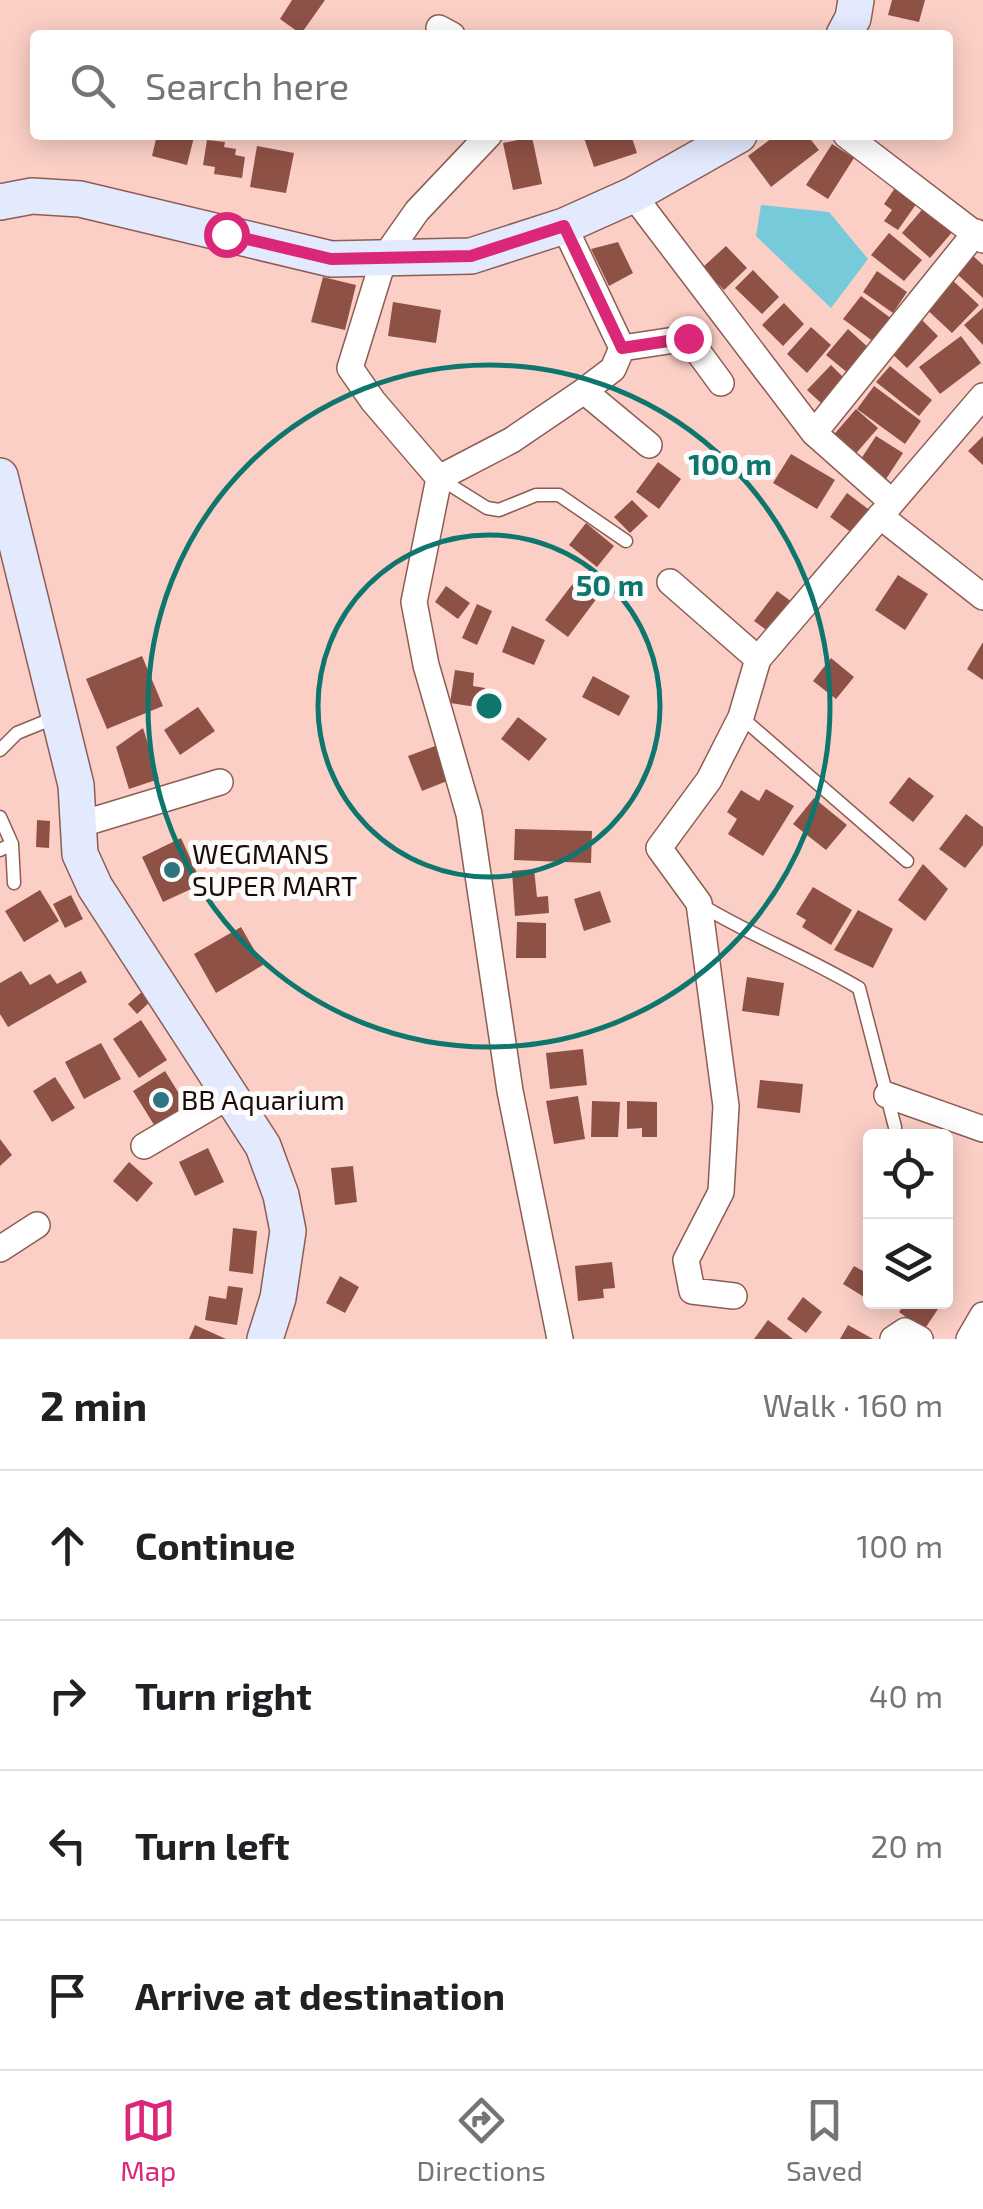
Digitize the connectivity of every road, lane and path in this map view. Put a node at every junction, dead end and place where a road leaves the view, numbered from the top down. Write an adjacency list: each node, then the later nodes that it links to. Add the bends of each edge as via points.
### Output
1 (856, 0): 2 (main road)
2 (847, 30)
3 (484, 140): 10 (street, via 417,211)
4 (730, 140): 6 (main road)
5 (853, 140): 9 (street)
6 (633, 195): 8 (main road); 15 (street)
7 (0, 202): 10 (main road, via 80,198 331,259)
8 (564, 226): 10 (main road, via 471,256); 11 (street)
9 (980, 236): 15 (street)
10 (384, 258): 18 (street, via 350,368)
11 (622, 348): 12 (street, via 688,338); 13 (street, via 613,370)
12 (720, 383)
13 (584, 391): 16 (street); 18 (street, via 512,440)
14 (983, 396): 19 (street)
15 (814, 433): 19 (street)
16 (649, 445)
17 (0, 476): 24 (main road)
18 (438, 478): 20 (lane, via 500,510 536,495 559,495); 44 (street, via 414,602 469,814 510,1091)
19 (886, 509): 22 (street); 23 (street)
20 (626, 541)
21 (670, 582): 23 (street)
22 (983, 597)
23 (758, 658): 25 (street)
24 (61, 716): 26 (lane, via 17,733); 29 (main road)
25 (740, 717): 31 (lane); 33 (street, via 709,780 659,848)
26 (0, 750)
27 (220, 782): 29 (street)
28 (0, 818): 30 (lane)
29 (78, 825): 35 (main road, via 80,854 94,886)
30 (6, 847): 32 (lane)
31 (907, 861)
32 (14, 883)
33 (699, 904): 34 (lane, via 858,988); 41 (street, via 726,1106 721,1192 686,1260 692,1292)
34 (887, 1094): 36 (lane); 37 (street)
35 (231, 1095): 38 (street); 43 (main road, via 263,1146 288,1231)
36 (895, 1127)
37 (983, 1129)
38 (144, 1146)
39 (37, 1225): 40 (street)
40 (0, 1249)
41 (734, 1296)
42 (983, 1315): 47 (street)
43 (265, 1339)
44 (560, 1339)
45 (893, 1339): 46 (street, via 905,1330)
46 (920, 1339)
47 (969, 1339)

